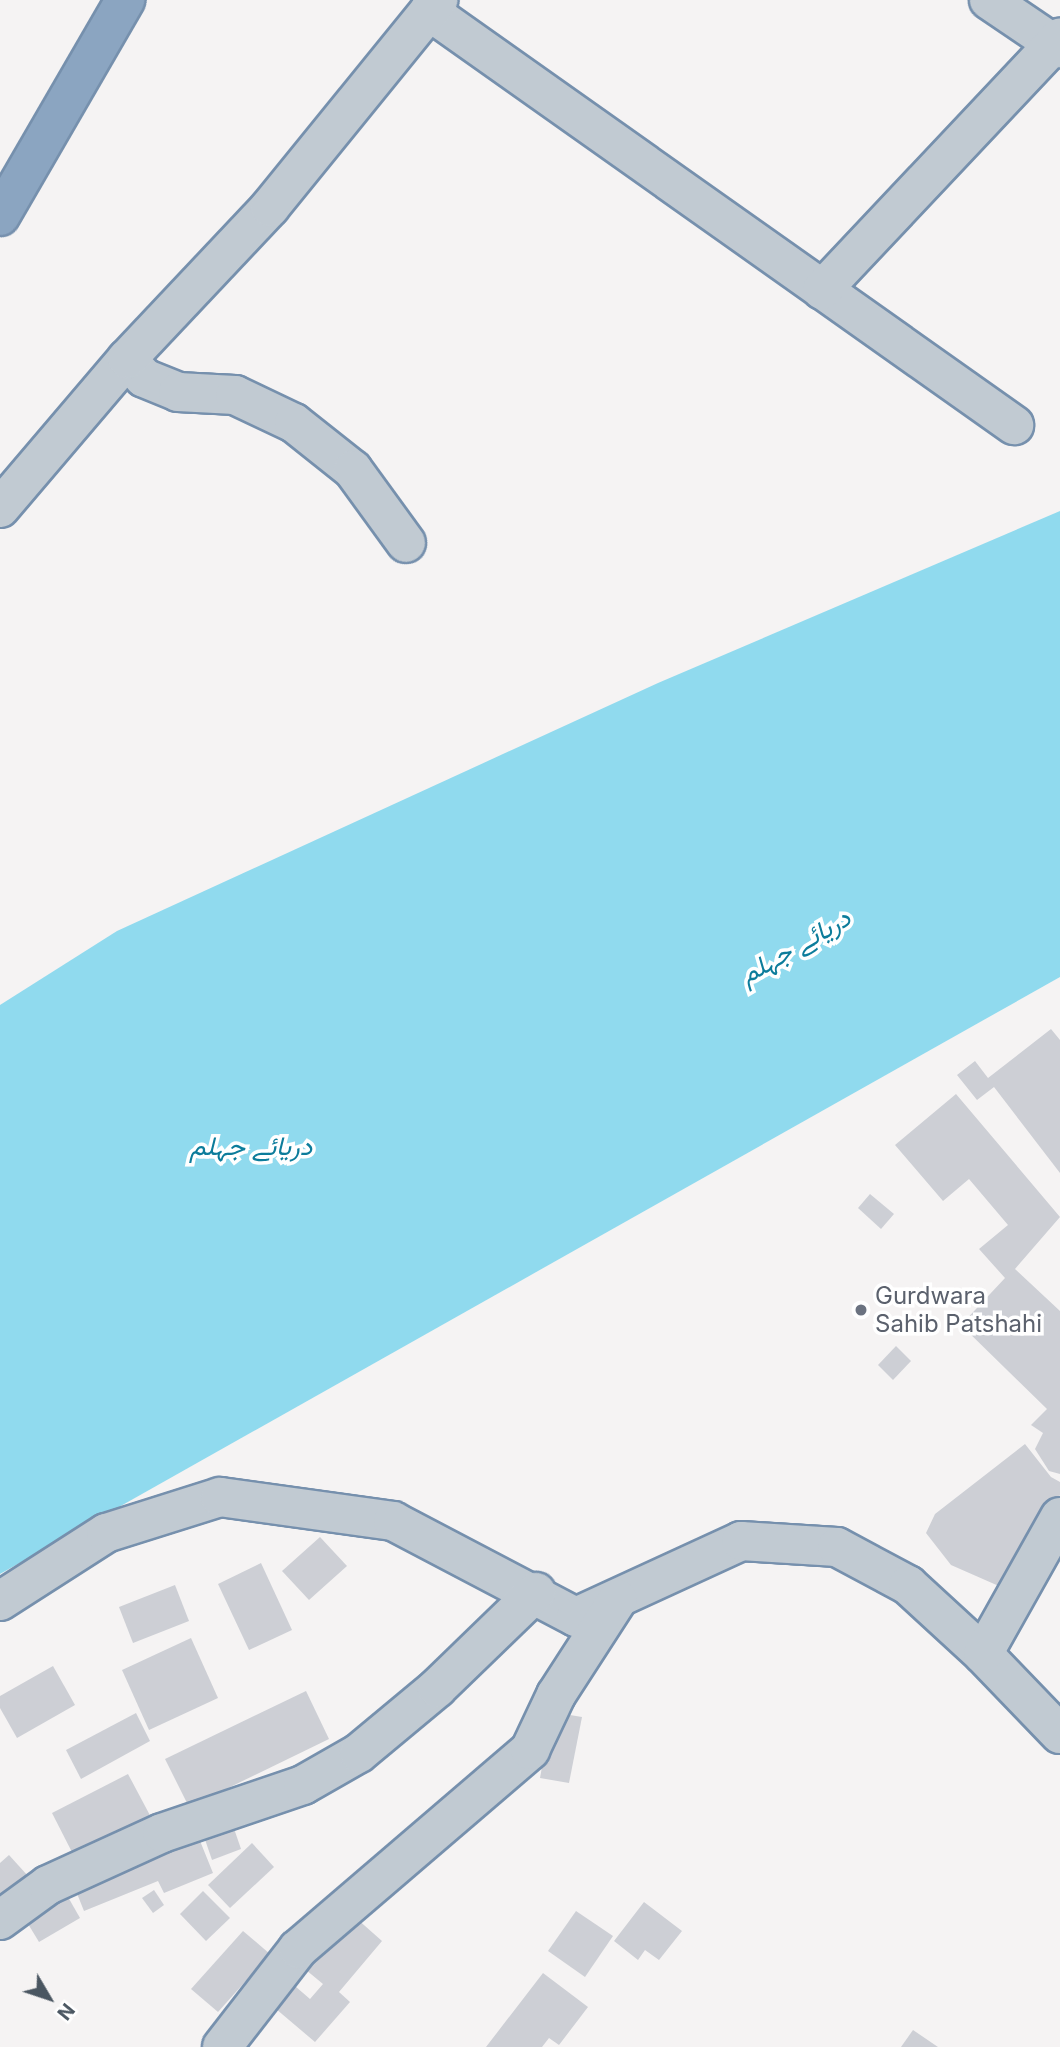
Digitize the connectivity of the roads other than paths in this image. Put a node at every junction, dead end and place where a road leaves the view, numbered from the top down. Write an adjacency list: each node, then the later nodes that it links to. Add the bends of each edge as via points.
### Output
1 (125, 0): 5 (highway)
2 (989, 0): 4 (street)
3 (433, 6): 6 (street); 7 (street, via 270,207)
4 (1058, 43): 6 (street)
5 (0, 216)
6 (822, 290): 8 (street)
7 (127, 359): 9 (street); 10 (street, via 145,378 178,393 235,395 295,423 353,470)
8 (1014, 425)
9 (0, 508)
10 (406, 543)
11 (1060, 1517): 15 (street)
12 (536, 1592): 13 (street, via 576,1617); 14 (street, via 393,1521 220,1497 106,1534); 17 (street, via 437,1688 359,1753 303,1785 162,1833 48,1885)
13 (618, 1599): 15 (street, via 741,1541 837,1547 908,1585); 18 (street, via 556,1695 530,1751 298,1949)
14 (0, 1601)
15 (984, 1654): 16 (street)
16 (1060, 1734)
17 (0, 1920)
18 (222, 2047)

